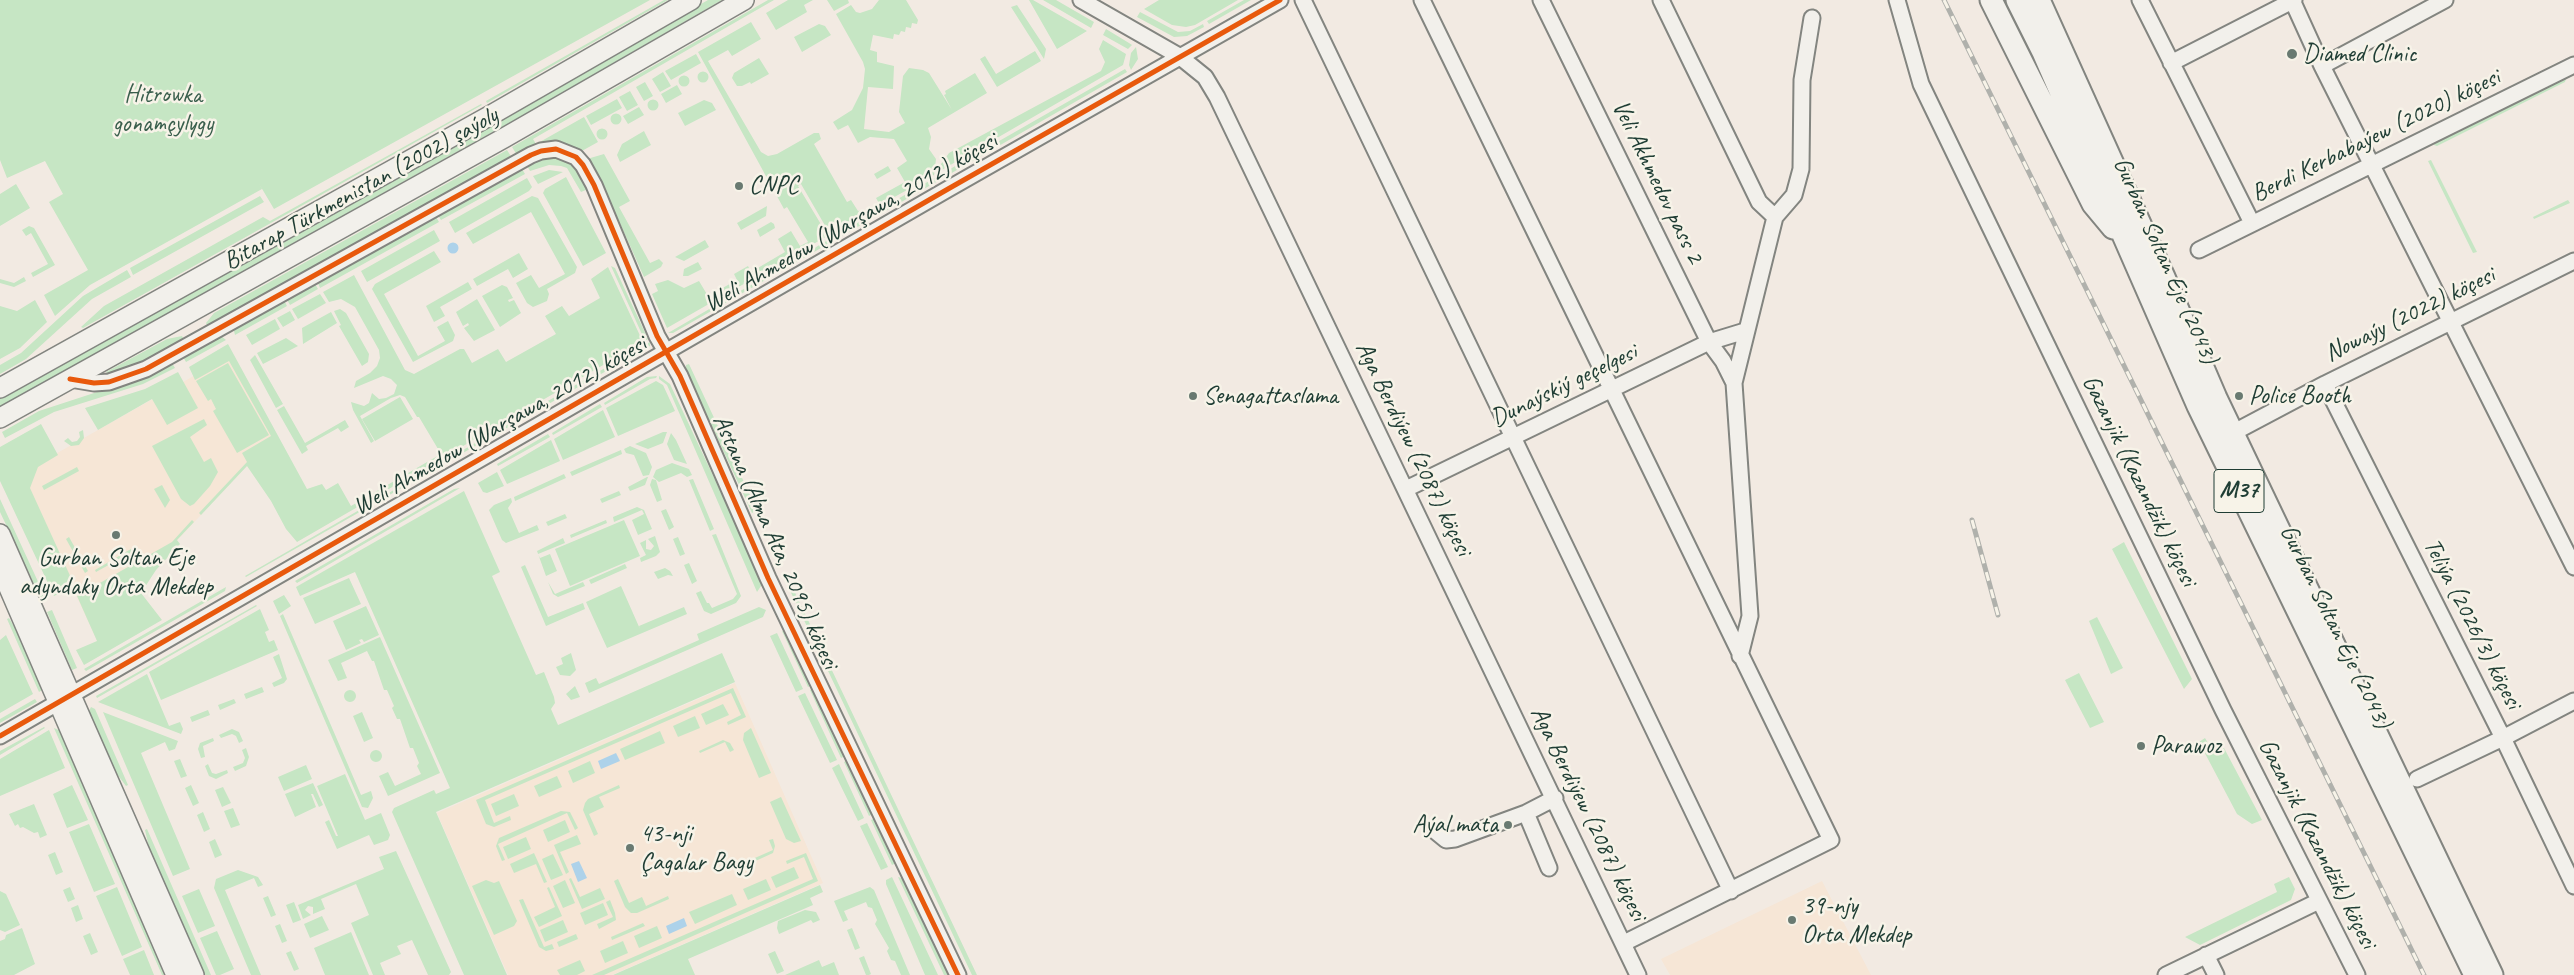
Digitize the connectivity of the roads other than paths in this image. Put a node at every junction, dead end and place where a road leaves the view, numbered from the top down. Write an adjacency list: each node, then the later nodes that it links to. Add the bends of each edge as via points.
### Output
1 (691, 0): 34 (main road, Bitarap Türkmenistan (2002) şaýoly)
2 (744, 0): 31 (main road, Bitarap Türkmenistan (2002) şaýoly)
3 (1081, 0): 17 (street, Aga Berdiýew (2087) köçesi)
4 (1280, 0): 17 (street, Weli Ahmedow (Warşawa, 2012) köçesi)
5 (1303, 0): 37 (street)
6 (1422, 0): 35 (street)
7 (1541, 0): 29 (street, Veli Akhmedov pass 2)
8 (1660, 0): 22 (street, via 1759,202)
9 (1897, 0): 55 (street, Gazanjik (Kazandžik) köçesi, via 1921,84 2223,710)
10 (1990, 0): 24 (highway, via 2093,204)
11 (2017, 0): 24 (highway, Gurban Soltan Eje (2043) / M37)
12 (2039, 0): 38 (highway, Gurban Soltan Eje (2043) / M37)
13 (2140, 0): 18 (street)
14 (2293, 0): 18 (street); 20 (street)
15 (2445, 0): 20 (street)
16 (1812, 18): 22 (street, via 1802,80 1801,169 1794,195)
17 (1179, 56): 30 (street, Weli Ahmedow (Warşawa, 2012) köçesi); 39 (street, Aga Berdiýew (2087) köçesi, via 1205,77 1217,97)
18 (2171, 63): 23 (street)
19 (2574, 65): 21 (street, Berdi Kerbabaýew (2020) köçesi)
20 (2322, 66): 21 (street)
21 (2373, 164): 23 (street, Berdi Kerbabaýew (2020) köçesi); 27 (street)
22 (1775, 217): 28 (street)
23 (2252, 223): 25 (street, Berdi Kerbabaýew (2020) köçesi)
24 (2129, 247): 38 (highway, Gurban Soltan Eje (2043) / M37)
25 (2199, 250)
26 (2574, 261): 27 (street, Nowaýy (2022) köçesi)
27 (2452, 321): 33 (street, Nowaýy (2022) köçesi); 42 (street)
28 (1745, 331): 29 (street, Dunaýskiý geçelgesi); 32 (street)
29 (1709, 342): 32 (street, Veli Akhmedov pass 2); 35 (street, Dunaýskiý geçelgesi)
30 (666, 352): 31 (street, Astana (Alma Ata, 2095) köçesi, via 587,172 576,157 556,149 541,151 146,369 109,382); 44 (street, Weli Ahmedow (Warşawa, 2012) köçesi); 60 (street, Astana (Alma Ata, 2095) köçesi, via 680,376 768,578)
31 (70, 380): 36 (main road, Bitarap Türkmenistan (2002) şaýoly)
32 (1734, 383): 43 (street, via 1750,616)
33 (2326, 384): 38 (street, Nowaýy (2022) köçesi); 47 (street, Teliýa (2026/3) köçesi)
34 (0, 388)
35 (1611, 390): 37 (street, Dunaýskiý geçelgesi); 43 (street)
36 (0, 418)
37 (1514, 436): 39 (street, Dunaýskiý geçelgesi); 54 (street)
38 (2224, 438): 65 (highway, Gurban Soltan Eje (2043) / M37); 66 (highway, Gurban Soltan Eje (2043) / M37)
39 (1406, 489): 49 (street, Aga Berdiýew (2087) köçesi)
40 (0, 534): 44 (main road)
41 (0, 567): 44 (main road)
42 (2574, 567)
43 (1740, 656): 54 (street, via 1832,840)
44 (66, 698): 46 (street, Weli Ahmedow (Warşawa, 2012) köçesi); 58 (main road); 59 (main road)
45 (2574, 701): 47 (street)
46 (0, 736)
47 (2503, 738): 48 (street); 53 (street, Teliýa (2026/3) köçesi)
48 (2417, 779)
49 (1555, 798): 50 (street); 56 (street, Aga Berdiýew (2087) köçesi)
50 (1526, 813): 51 (street, via 1455,839 1446,840); 52 (street)
51 (1434, 831)
52 (1549, 868)
53 (2574, 886)
54 (1731, 891): 56 (street)
55 (2319, 901): 57 (street); 64 (street, Gazanjik (Kazandžik) köçesi)
56 (1624, 943): 61 (street, Aga Berdiýew (2087) köçesi)
57 (2206, 955): 62 (street); 63 (street)
58 (176, 975)
59 (194, 975)
60 (958, 975)
61 (1638, 975)
62 (2166, 975)
63 (2216, 975)
64 (2357, 975)
65 (2474, 975)
66 (2492, 975)

